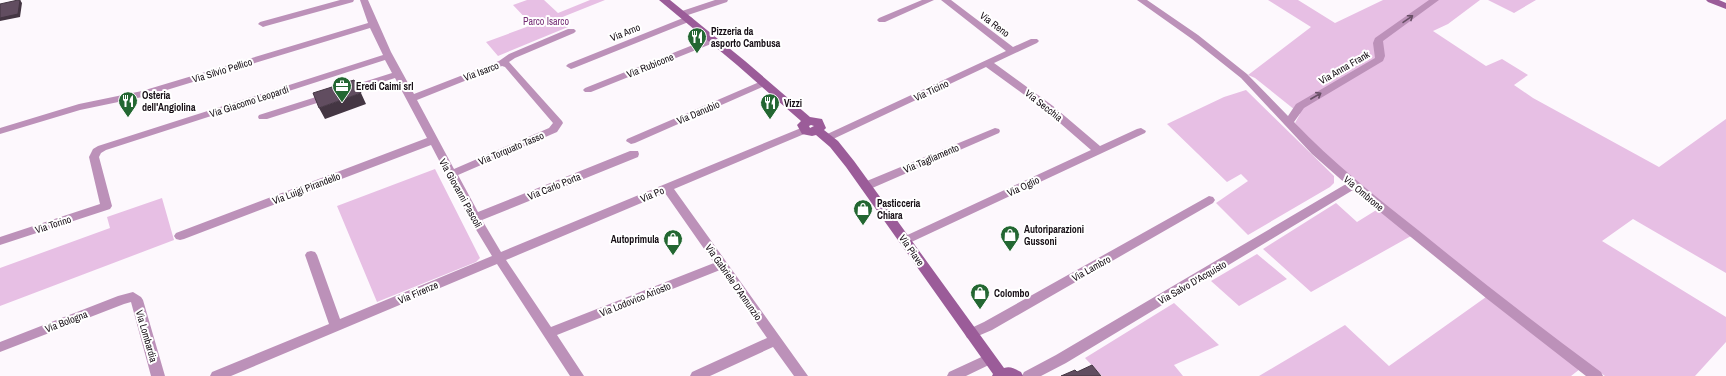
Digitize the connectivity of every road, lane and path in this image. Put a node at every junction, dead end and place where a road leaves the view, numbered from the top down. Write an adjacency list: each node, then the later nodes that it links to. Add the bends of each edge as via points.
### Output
1 (350, 0): 13 (street)
2 (364, 0): 14 (street, Via Giovanni Pascoli)
3 (664, 0): 11 (street)
4 (724, 0): 11 (street, Via Arno)
5 (930, 0): 12 (street)
6 (944, 0): 18 (street, Via Reno)
7 (1141, 0): 28 (street, Via Ombrone, via 1195,37 1244,76)
8 (1435, 0): 28 (street, Via Anna Frank, one-way to 8, via 1300,106 1380,59 1378,40)
9 (1711, 0): 10 (street)
10 (1726, 6)
11 (685, 17): 16 (street); 22 (street, Via Arno)
12 (882, 20)
13 (263, 24)
14 (373, 24): 19 (street, Via Giovanni Pascoli); 32 (street, Via Silvio Pellico, via 144,94 79,107)
15 (570, 32): 20 (street, Via Isarco, via 512,56)
16 (713, 40): 24 (street); 25 (street, Via Rubicone)
17 (1034, 41): 18 (street, Via Ticino)
18 (1012, 51): 21 (street, Via Ticino)
19 (388, 56): 23 (street, Via Giovanni Pascoli); 43 (street, Via Giacomo Leopardi, via 102,148 94,157)
20 (502, 63): 26 (street, Via Isarco); 38 (street, Via Torquato Tasso, via 508,65 558,123 553,130)
21 (987, 63): 33 (street, Via Ticino); 36 (street, Via Secchia, via 1049,108)
22 (570, 66)
23 (398, 74): 26 (street, Via Giovanni Pascoli); 27 (street)
24 (764, 83): 29 (street); 35 (street, Via Danubio)
25 (588, 90)
26 (411, 99): 34 (street, Via Giovanni Pascoli)
27 (263, 117)
28 (1289, 122): 39 (street, Via Ombrone, via 1316,152)
29 (806, 126): 33 (street, via 811,132); 41 (street, Via Po)
30 (995, 131): 40 (street, Via Tagliamento)
31 (1141, 131): 36 (street, Via Oglio)
32 (0, 132)
33 (822, 134): 40 (street, Via Piave, via 840,152)
34 (433, 140): 38 (street, Via Giovanni Pascoli); 45 (street, Via Luigi Pirandello)
35 (631, 141)
36 (1099, 151): 47 (street, Via Oglio)
37 (634, 154): 44 (street, Via Carlo Porta)
38 (451, 174): 44 (street, Via Giovanni Pascoli)
39 (1353, 184): 59 (street, Via Ombrone); 67 (street, Via Salvo D'Acquisto, via 1230,260)
40 (866, 186): 47 (street, Via Piave)
41 (667, 187): 49 (street, Via Po); 50 (street, Via Gabriele D'Annunzio)
42 (1209, 200): 54 (street, Via Lambro)
43 (106, 206): 46 (street, Via Torino)
44 (475, 218): 49 (street, Via Giovanni Pascoli)
45 (180, 236)
46 (0, 241)
47 (905, 241): 54 (street, Via Piave)
48 (311, 255): 52 (street)
49 (499, 258): 52 (street, Via Firenze); 53 (street, Via Giovanni Pascoli)
50 (721, 265): 53 (street, Via Lodovico Ariosto); 55 (street, Via Gabriele D'Annunzio)
51 (133, 297): 56 (street, Via Bologna); 60 (street, Via Lombardia, via 137,300)
52 (336, 326): 61 (street, Via Firenze)
53 (549, 333): 62 (street, Via Giovanni Pascoli)
54 (971, 334): 57 (street, Via Piave)
55 (775, 340): 63 (street); 64 (street, Via Gabriele D'Annunzio)
56 (0, 347)
57 (988, 359): 58 (street, Via Piave); 65 (street)
58 (1000, 375): 66 (street, Via Piave, via 1009,373)
59 (1591, 375)
60 (158, 376)
61 (217, 376)
62 (577, 376)
63 (698, 376)
64 (801, 376)
65 (954, 376)
66 (1016, 376)
67 (1029, 376)

